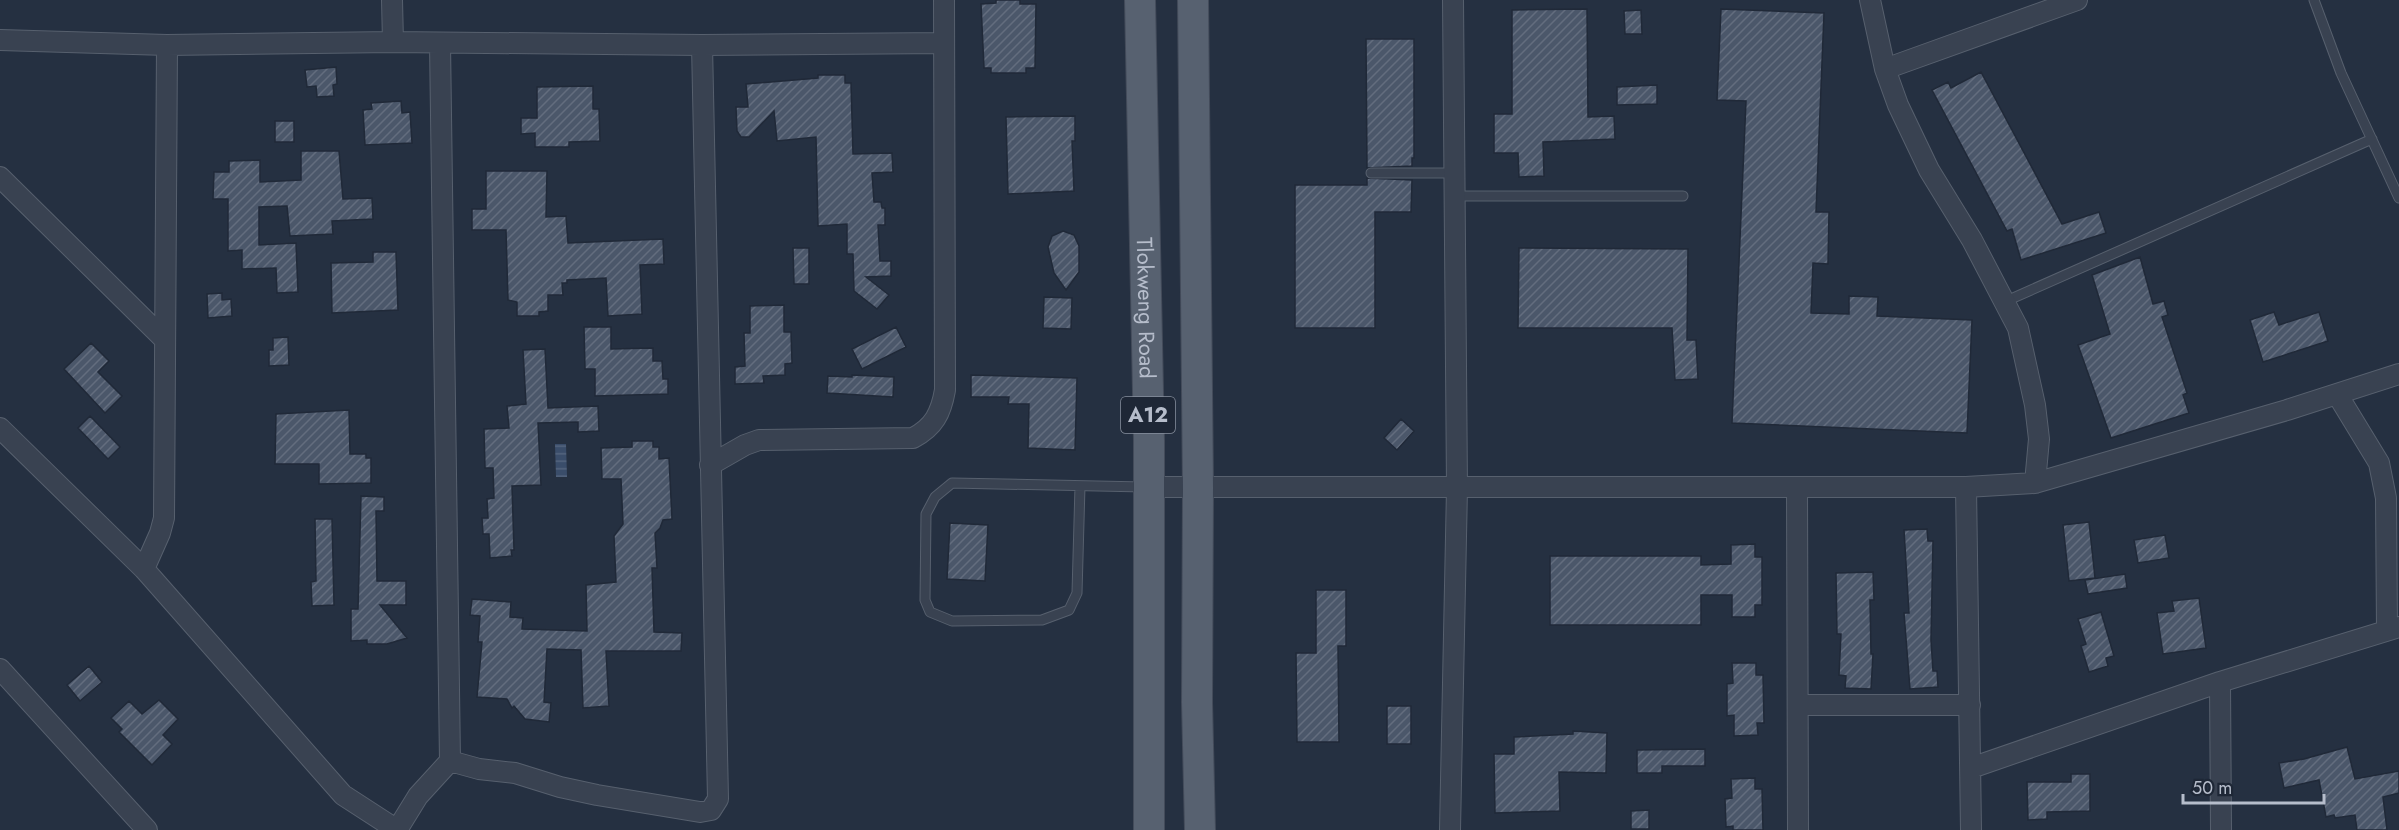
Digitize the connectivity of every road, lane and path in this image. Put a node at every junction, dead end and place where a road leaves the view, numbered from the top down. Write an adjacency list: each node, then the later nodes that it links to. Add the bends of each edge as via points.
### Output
1 (392, 0): 11 (street)
2 (944, 0): 13 (street)
3 (1132, 0): 17 (street, via 1135,59)
4 (1140, 0): 17 (main road, Tlokweng Road / A12)
5 (1193, 0): 36 (main road, A12)
6 (1453, 0): 20 (street)
7 (1870, 0): 16 (street)
8 (2077, 0): 16 (street)
9 (2314, 0): 18 (lane, via 2341,73)
10 (0, 40): 14 (street)
11 (393, 42): 12 (street); 14 (street)
12 (440, 43): 15 (street); 44 (street)
13 (944, 43): 15 (street); 30 (street, via 945,390 936,420 913,438 759,440)
14 (167, 45): 26 (street)
15 (702, 45): 30 (street)
16 (1885, 69): 25 (street, via 1929,170)
17 (1141, 85): 33 (main road, Tlokweng Road / A12)
18 (2372, 139): 24 (lane); 25 (lane)
19 (1371, 173): 20 (lane)
20 (1455, 173): 22 (street)
21 (0, 177): 26 (street)
22 (1455, 196): 23 (lane); 37 (street)
23 (1683, 196)
24 (2399, 198)
25 (2004, 302): 31 (street, via 2018,328 2035,405 2039,439)
26 (164, 339): 38 (street, via 164,518)
27 (2399, 374): 28 (street)
28 (2337, 394): 31 (street); 39 (street, via 2379,464 2387,509)
29 (0, 429): 38 (street)
30 (710, 465): 44 (street, via 719,787 718,800 711,810 700,812 636,803)
31 (2035, 483): 35 (street)
32 (1080, 486): 32 (lane, via 1077,593 1069,610 1042,620 952,621 930,612 925,600 926,514 935,497 951,483); 33 (lane)
33 (1148, 487): 36 (street); 48 (main road, Tlokweng Road / A12)
34 (1797, 487): 35 (street); 37 (street); 42 (street)
35 (1966, 487): 43 (street)
36 (1198, 488): 37 (street); 49 (main road, A12)
37 (1457, 488): 50 (street)
38 (144, 569): 47 (street, via 343,795)
39 (2393, 629): 41 (street)
40 (0, 669): 46 (street)
41 (2220, 682): 45 (street); 53 (street)
42 (1798, 705): 43 (street); 51 (street)
43 (1970, 705): 45 (street)
44 (450, 761): 47 (street, via 418,796)
45 (1971, 768): 52 (street)
46 (147, 830)
47 (397, 830)
48 (1149, 830)
49 (1200, 830)
50 (1450, 830)
51 (1798, 830)
52 (1971, 830)
53 (2221, 830)

